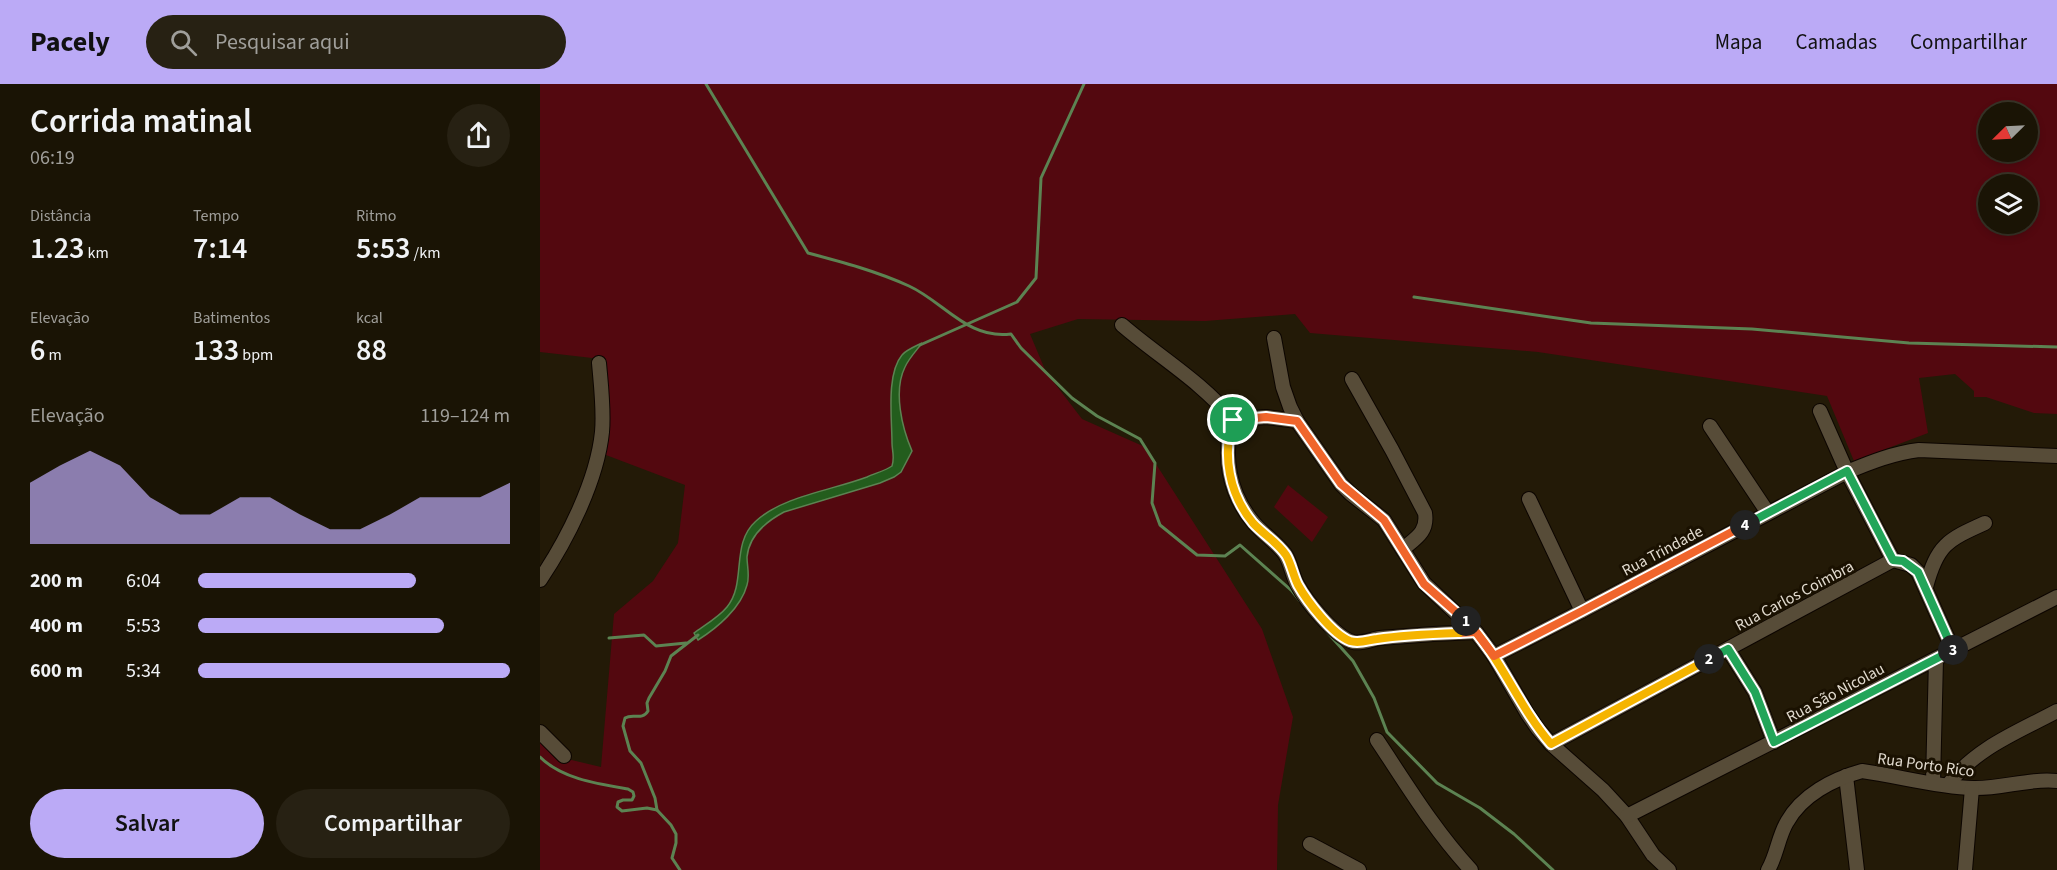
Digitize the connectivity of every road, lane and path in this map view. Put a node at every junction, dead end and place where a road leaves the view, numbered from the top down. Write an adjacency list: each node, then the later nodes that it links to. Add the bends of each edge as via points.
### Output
1 (1122, 326): 6 (street, via 1194,380)
2 (1274, 338): 7 (street, via 1283,387)
3 (599, 363): 16 (street, via 603,417 598,452 568,532)
4 (1352, 379): 14 (street, via 1425,513 1427,523 1423,530)
5 (1820, 411): 10 (street)
6 (1233, 420): 7 (street, via 1266,417); 20 (street, via 1227,458 1238,497 1254,524 1287,556 1298,585 1336,631 1359,643)
7 (1297, 421): 14 (street, via 1341,484 1384,520)
8 (1710, 426): 12 (street)
9 (2057, 456): 10 (street, Rua Trindade, via 1920,450 1899,452)
10 (1847, 471): 12 (street, Rua Trindade); 15 (street)
11 (1529, 499): 19 (street)
12 (1768, 513): 19 (street, Rua Trindade)
13 (1985, 523): 17 (street, via 1955,537 1941,549 1931,566)
14 (1403, 549): 20 (street, via 1424,584)
15 (1893, 560): 17 (street, via 1911,565); 21 (street, Rua Carlos Coimbra)
16 (540, 580)
17 (1926, 587): 22 (street)
18 (2057, 597): 22 (street, Rua São Nicolau)
19 (1582, 611): 23 (street, Rua Trindade)
20 (1476, 632): 23 (street)
21 (1728, 649): 28 (street, via 1755,692); 29 (street, Rua Carlos Coimbra)
22 (1953, 650): 24 (street, Rua São Nicolau)
23 (1494, 656): 29 (street, via 1527,713)
24 (1936, 659): 28 (street, Rua São Nicolau); 33 (street)
25 (2057, 711): 34 (street, via 1984,750 1959,770)
26 (540, 732): 30 (street)
27 (1377, 740): 39 (street, via 1420,807)
28 (1774, 742): 36 (street, Rua São Nicolau)
29 (1551, 744): 36 (street)
30 (564, 756)
31 (1846, 776): 33 (street, Rua Porto Rico, via 1862,771); 41 (street, Rua Porto Rico, via 1809,796 1797,808 1787,822); 42 (street)
32 (2057, 781): 35 (street, Rua Porto Rico)
33 (1933, 782): 34 (street, Rua Porto Rico)
34 (1948, 785): 35 (street, Rua Porto Rico)
35 (1972, 788): 43 (street)
36 (1628, 816): 40 (street, via 1647,848)
37 (1310, 844): 38 (street)
38 (1359, 870)
39 (1471, 870)
40 (1669, 870)
41 (1768, 870)
42 (1857, 870)
43 (1965, 870)

